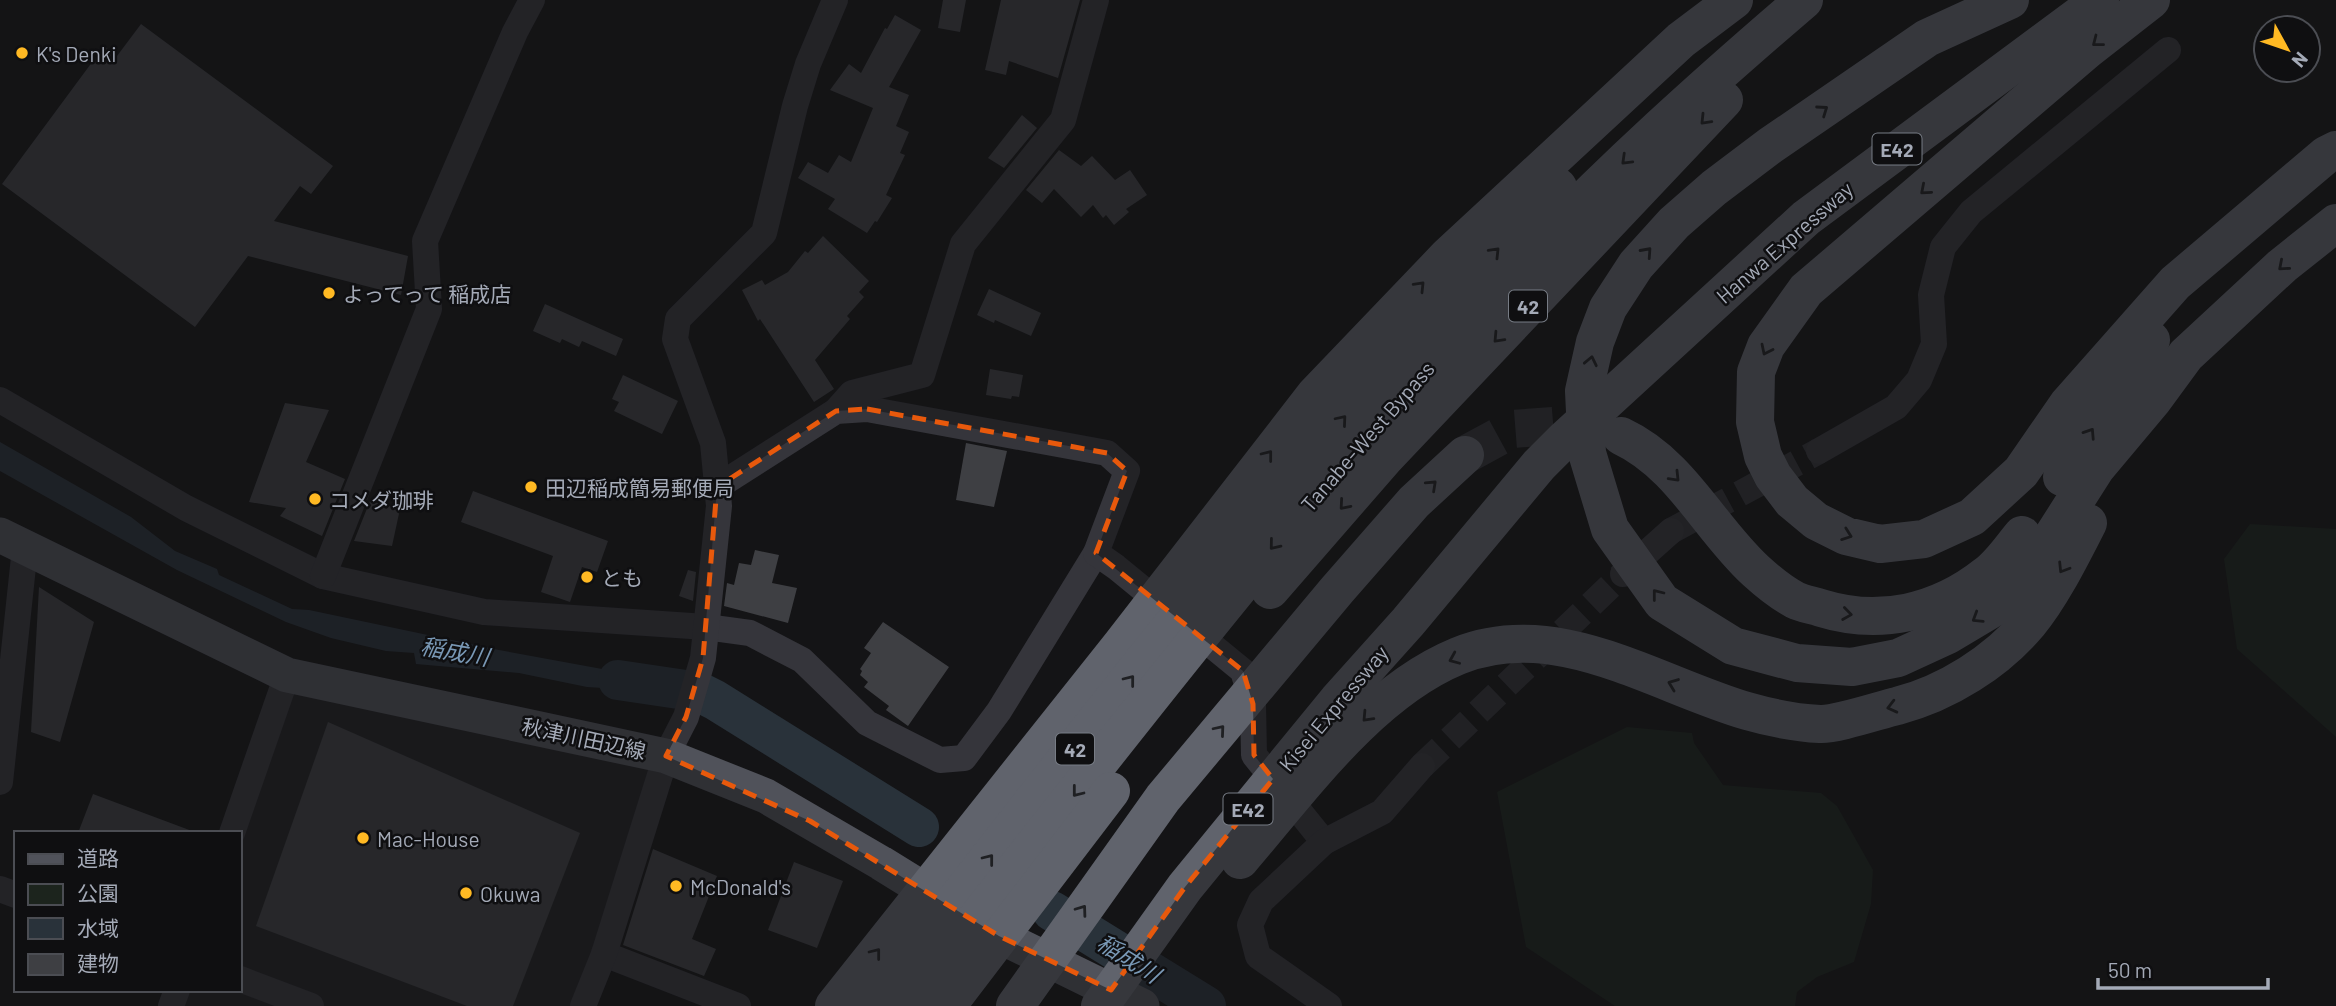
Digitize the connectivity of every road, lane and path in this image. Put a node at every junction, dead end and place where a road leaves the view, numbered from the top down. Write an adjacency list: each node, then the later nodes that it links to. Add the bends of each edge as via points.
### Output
1 (531, 0): 27 (street, via 425,241 429,309)
2 (835, 0): 22 (street, via 795,106 764,233 678,319 675,339 713,443)
3 (1096, 0): 17 (street, via 1063,120 963,244 922,375 852,393)
4 (1734, 0): 28 (highway, 42, one-way to 4, via 1315,395 1448,256 1681,40)
5 (1760, 0): 28 (highway, Tanabe-West Bypass / 42, one-way to 5, via 1349,411 1440,309 1661,85)
6 (1804, 0): 28 (highway, Tanabe-West Bypass / 42, one-way to 28, via 1693,96 1522,263 1335,470)
7 (1820, 0): 28 (highway, 42, one-way to 28, via 1393,449)
8 (2010, 0): 16 (highway, one-way to 8, via 2096,468 2042,553 1995,607 1898,658 1852,667 1797,663 1733,646 1662,602 1610,529 1587,453 1584,391 1608,308 1643,257 1674,223 1771,145 1927,38)
9 (2100, 0): 18 (highway, Hanwa Expressway / E42, via 1806,218)
10 (2151, 0): 12 (highway, one-way to 12, via 1807,290 1766,346 1756,372 1755,399 1763,456 1792,501 1816,521 1846,537 1880,544 1924,539 1972,517 2021,472 2068,404 2175,283)
11 (2168, 50): 20 (street, via 1971,212 1943,247 1931,296 1934,344 1919,380 1896,407)
12 (2336, 150)
13 (2336, 167): 19 (highway, one-way to 13, via 1643,446 1678,479 1756,571 1795,600 1845,616 1889,617 1939,604 1987,575 2030,526 2147,345 2179,306)
14 (2336, 223): 16 (highway, one-way to 16, via 2186,355)
15 (0, 400): 27 (street, via 186,508)
16 (2153, 400): 47 (highway, one-way to 47, via 2068,561 2029,623 1982,667 1923,699 1822,725 1748,712 1608,659 1559,647 1506,644 1460,655 1420,674 1377,706 1173,936)
17 (836, 411): 22 (street); 25 (street, via 867,409 1107,453 1126,471)
18 (1581, 424): 47 (highway, Kisei Expressway / E42, via 1539,465 1338,700 1185,887)
19 (1621, 436)
20 (1819, 452)
21 (1465, 454): 46 (highway, one-way to 21, via 1163,798 1414,502)
22 (717, 487): 29 (street)
23 (1671, 531): 26 (street)
24 (12, 541): 30 (main road, 秋津川田辺線); 33 (street)
25 (1096, 553): 29 (street, via 999,711 964,758 940,760 867,723 802,660 750,633); 35 (street, via 1243,670 1253,704 1254,755)
26 (1622, 575)
27 (323, 576): 29 (street, via 484,612)
28 (1214, 594): 36 (highway, Tanabe-West Bypass / 42); 36 (highway, 42, one-way to 36, via 1185,696); 36 (highway, 42, via 1121,645)
29 (706, 627): 31 (street, via 686,717)
30 (288, 675): 31 (main road, 秋津川田辺線); 34 (street)
31 (666, 756): 36 (main road, 秋津川田辺線, via 766,796); 37 (street)
32 (1422, 766): 35 (street, via 1382,812)
33 (0, 782)
34 (233, 831)
35 (1324, 842): 49 (street, via 1261,901 1250,925 1258,956)
36 (962, 914): 39 (highway, 42); 43 (highway, 42, one-way to 36); 44 (highway, 42); 45 (highway, 42); 48 (main road, 秋津川田辺線)
37 (604, 954): 41 (street); 42 (street)
38 (242, 980): 40 (street)
39 (955, 999)
40 (311, 1006)
41 (583, 1006)
42 (738, 1006)
43 (834, 1006)
44 (873, 1006)
45 (908, 1006)
46 (1015, 1006)
47 (1100, 1006)
48 (1142, 1006)
49 (1329, 1006)

